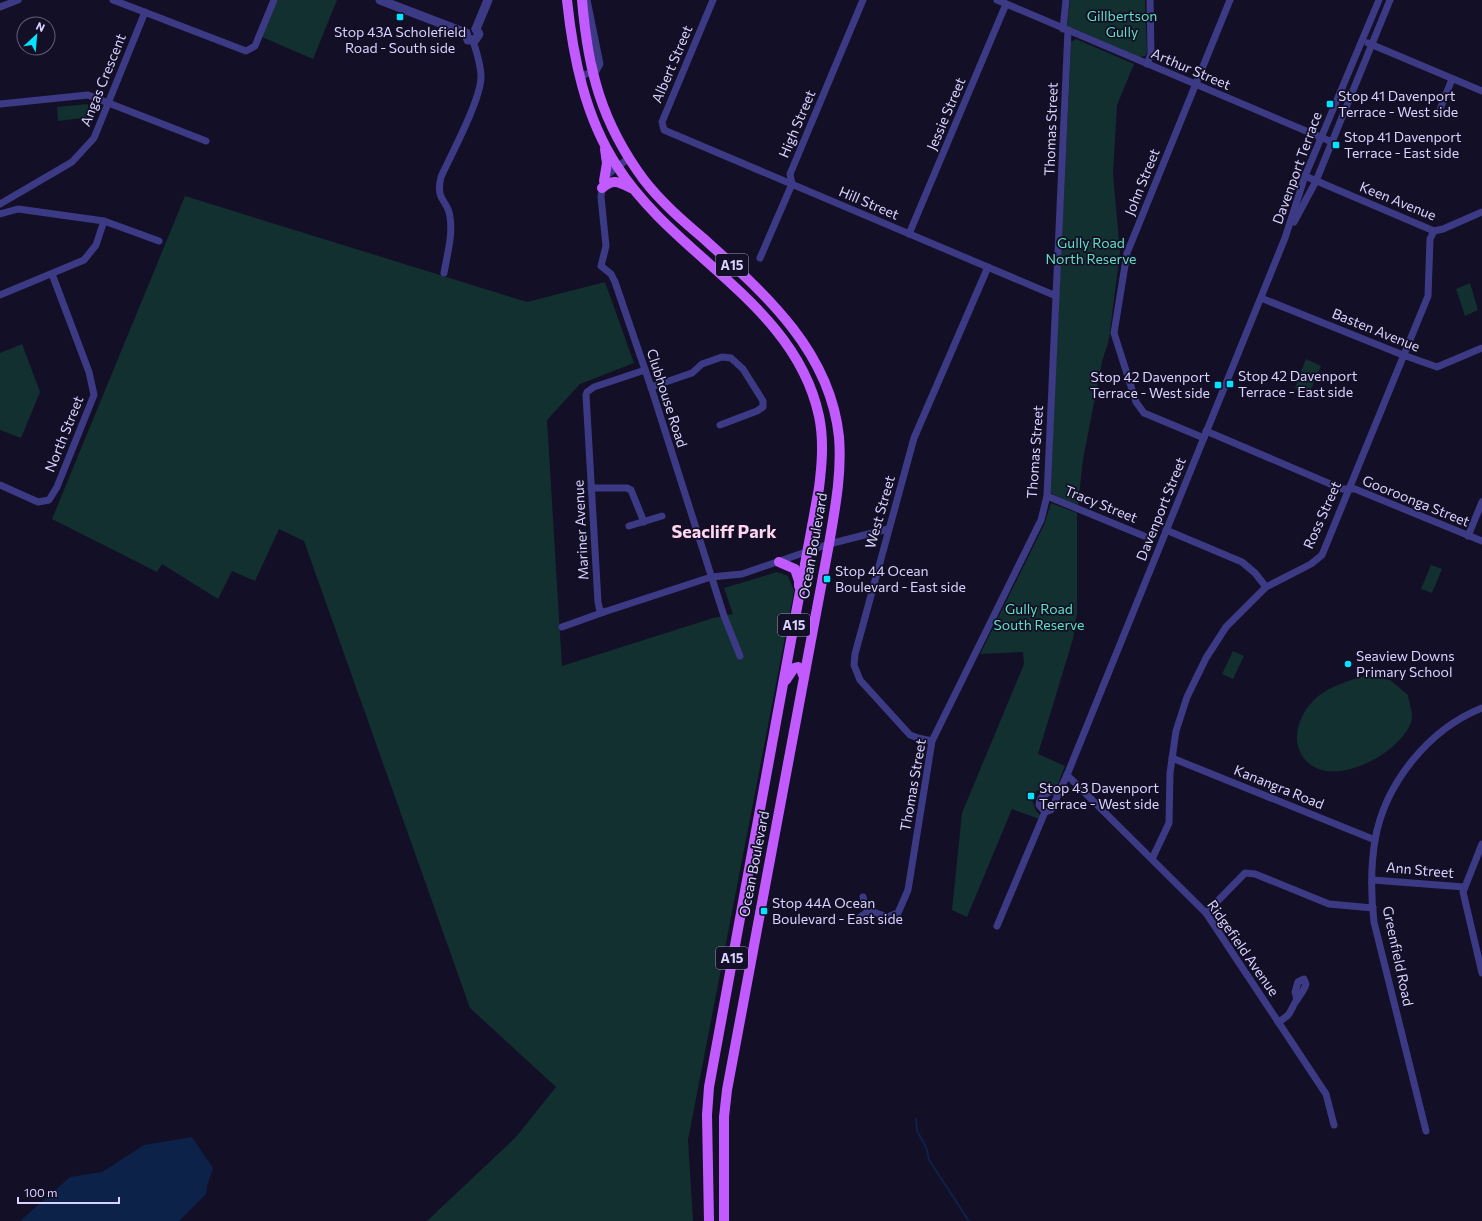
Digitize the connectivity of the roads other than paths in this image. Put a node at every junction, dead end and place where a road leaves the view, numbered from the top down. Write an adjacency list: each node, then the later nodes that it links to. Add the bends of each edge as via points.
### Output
1 (18, 0): 18 (street)
2 (113, 0): 19 (street)
3 (274, 0): 19 (street, via 255,46 246,51)
4 (380, 0): 22 (street)
5 (488, 0): 20 (street)
6 (567, 0): 28 (main road, Ocean Boulevard / A15, via 572,43)
7 (582, 0): 27 (main road, Ocean Boulevard / A15, via 585,42)
8 (587, 0): 27 (street, via 600,61 599,68)
9 (713, 0): 35 (street, Albert Street, via 662,122 664,130)
10 (863, 0): 45 (street, High Street, via 790,174)
11 (997, 0): 17 (street, Arthur Street)
12 (1066, 0): 21 (street, Thomas Street)
13 (1150, 0): 26 (street, via 1151,54)
14 (1230, 0): 30 (street, John Street)
15 (1379, 0): 24 (street, Davenport Terrace)
16 (1390, 0): 25 (street, Davenport Terrace)
17 (1006, 4): 21 (street, Arthur Street); 54 (street, Jessie Street)
18 (0, 7)
19 (145, 12): 32 (street, Angas Crescent)
20 (476, 29): 22 (street, via 471,28); 23 (street, via 478,37)
21 (1066, 30): 26 (street, Arthur Street); 62 (street, Thomas Street)
22 (466, 33): 23 (street, via 467,38)
23 (473, 41): 59 (street, via 480,62 481,78 478,93 438,189 450,216 450,238)
24 (1362, 41): 25 (street); 36 (street, Davenport Terrace)
25 (1372, 45): 29 (street); 39 (street, Davenport Terrace)
26 (1147, 64): 30 (street, Arthur Street)
27 (592, 73): 28 (street); 40 (main road, Ocean Boulevard / A15, via 615,134)
28 (580, 76): 37 (main road, Ocean Boulevard / A15)
29 (1452, 79): 31 (street); 34 (street)
30 (1196, 85): 36 (street, Arthur Street); 69 (street, John Street, via 1127,253 1114,333 1136,402 1141,410)
31 (1482, 91)
32 (109, 103): 33 (street, via 88,95); 38 (street); 47 (street, Angas Crescent, via 94,138 72,162)
33 (0, 104)
34 (1439, 112)
35 (671, 134): 45 (street, Hill Street)
36 (1321, 138): 39 (street, Arthur Street); 42 (street, Davenport Terrace)
37 (603, 140): 41 (main road, Ocean Boulevard / A15); 44 (main road, via 607,163)
38 (206, 141)
39 (1332, 142): 43 (street, Davenport Terrace)
40 (629, 158): 41 (street); 83 (main road, Ocean Boulevard / A15, via 663,202 769,299 804,342 816,364 826,386 839,436 838,489)
41 (617, 166): 44 (street, via 607,175); 46 (main road, Ocean Boulevard / A15)
42 (1305, 176): 43 (street, Keen Avenue); 55 (street, Davenport Terrace)
43 (1316, 181): 53 (street, Keen Avenue); 55 (street, Davenport Terrace)
44 (603, 184): 46 (main road, via 614,181); 66 (street, Clubhouse Road, via 601,197 606,246 601,266 615,282)
45 (792, 184): 54 (street, Hill Street); 57 (street, High Street)
46 (636, 191): 84 (main road, Ocean Boulevard / A15, via 677,236 758,310 791,348 801,369 819,416 822,436 820,476)
47 (18, 193): 48 (street, Angas Crescent); 49 (street)
48 (0, 204)
49 (18, 209): 51 (street); 52 (street)
50 (1482, 212): 53 (street, Keen Avenue)
51 (0, 214)
52 (104, 221): 56 (street); 60 (street, via 96,245 84,260)
53 (1434, 231): 65 (street, Ross Street, via 1430,239 1428,296)
54 (909, 234): 58 (street, Hill Street)
55 (1285, 238): 63 (street, Davenport Street)
56 (159, 241)
57 (760, 258)
58 (988, 267): 62 (street, Hill Street); 78 (street, West Street, via 914,438)
59 (444, 273)
60 (52, 274): 61 (street); 70 (street, North Street, via 89,372 94,395 57,487 49,500 38,502)
61 (0, 295)
62 (1056, 296): 73 (street, Thomas Street)
63 (1261, 298): 65 (street, Basten Avenue); 69 (street, Davenport Street)
64 (1482, 348): 65 (street, Basten Avenue, via 1437,367)
65 (1403, 355): 72 (street, Ross Street)
66 (645, 370): 67 (street, Clubhouse Road); 71 (street, Mariner Avenue, via 594,387 587,392)
67 (651, 387): 68 (street, via 692,373 702,364 722,357 731,358 743,369 763,401 763,407); 86 (street, Clubhouse Road)
68 (720, 425)
69 (1205, 435): 72 (street, Gooroonga Street, via 1342,489); 79 (street, Davenport Street)
70 (0, 485)
71 (591, 488): 76 (street, via 631,490); 89 (street, Mariner Avenue, via 598,602 600,610)
72 (1348, 489): 81 (street, Gooroonga Street, via 1355,489); 87 (street, Ross Street, via 1322,555 1311,564)
73 (1048, 496): 80 (street, Tracy Street); 95 (street, Thomas Street, via 1041,520)
74 (1482, 502): 81 (street)
75 (662, 516): 76 (street)
76 (644, 522): 77 (street)
77 (629, 526)
78 (888, 529): 83 (street); 95 (street, West Street, via 854,654 854,666 860,680 910,735)
79 (1166, 530): 87 (street, via 1242,562); 97 (street, Davenport Street)
80 (1144, 536)
81 (1468, 536): 82 (street, Gooroonga Street)
82 (1482, 541)
83 (829, 544): 84 (street); 92 (main road, Ocean Boulevard / A15)
84 (808, 553): 85 (street); 88 (main road, Ocean Boulevard / A15)
85 (779, 562): 86 (street, via 742,574); 88 (main road, via 795,569 798,575)
86 (711, 577): 89 (street); 91 (street, Clubhouse Road)
87 (1266, 587): 96 (street, Ross Street, via 1226,627 1206,658 1187,697 1176,731)
88 (798, 606): 93 (main road, Ocean Boulevard / A15)
89 (604, 612): 90 (street)
90 (562, 627)
91 (740, 656)
92 (804, 675): 93 (main road, via 801,669 794,668 786,680); 117 (main road, Ocean Boulevard / A15, via 727,1090 724,1117)
93 (781, 698): 116 (main road, Ocean Boulevard / A15, via 709,1087)
94 (1482, 708): 100 (street, Greenfield Road, via 1461,718 1436,736 1400,777 1381,819)
95 (932, 741): 107 (street, Thomas Street, via 908,890 898,913 887,917)
96 (1172, 758): 100 (street, Kanangra Road); 102 (street, Ross Street, via 1169,823)
97 (1066, 775): 98 (street, Davenport Street); 102 (street, Ridgefield Avenue)
98 (1060, 789): 99 (street, Davenport Street, via 1051,810); 99 (street, Davenport Street, via 1044,794 1040,799 1039,805)
99 (1045, 812): 110 (street, Davenport Street)
100 (1375, 840): 103 (street, Greenfield Road)
101 (1482, 844): 104 (street)
102 (1152, 859): 108 (street, Ridgefield Avenue)
103 (1373, 880): 104 (street, Ann Street); 106 (street, Greenfield Road)
104 (1464, 887): 111 (street, via 1463,897)
105 (864, 897): 107 (street, via 865,906)
106 (1373, 908): 108 (street, via 1329,904 1255,874 1245,874); 115 (street, Greenfield Road, via 1374,922)
107 (870, 910): 109 (street)
108 (1206, 913): 113 (street, Ridgefield Avenue)
109 (860, 917)
110 (997, 926)
111 (1482, 973)
112 (1297, 1000): 113 (street, via 1291,1015)
113 (1278, 1022): 114 (street, Ridgefield Avenue, via 1326,1094)
114 (1334, 1125)
115 (1426, 1131)
116 (709, 1221)
117 (724, 1221)

